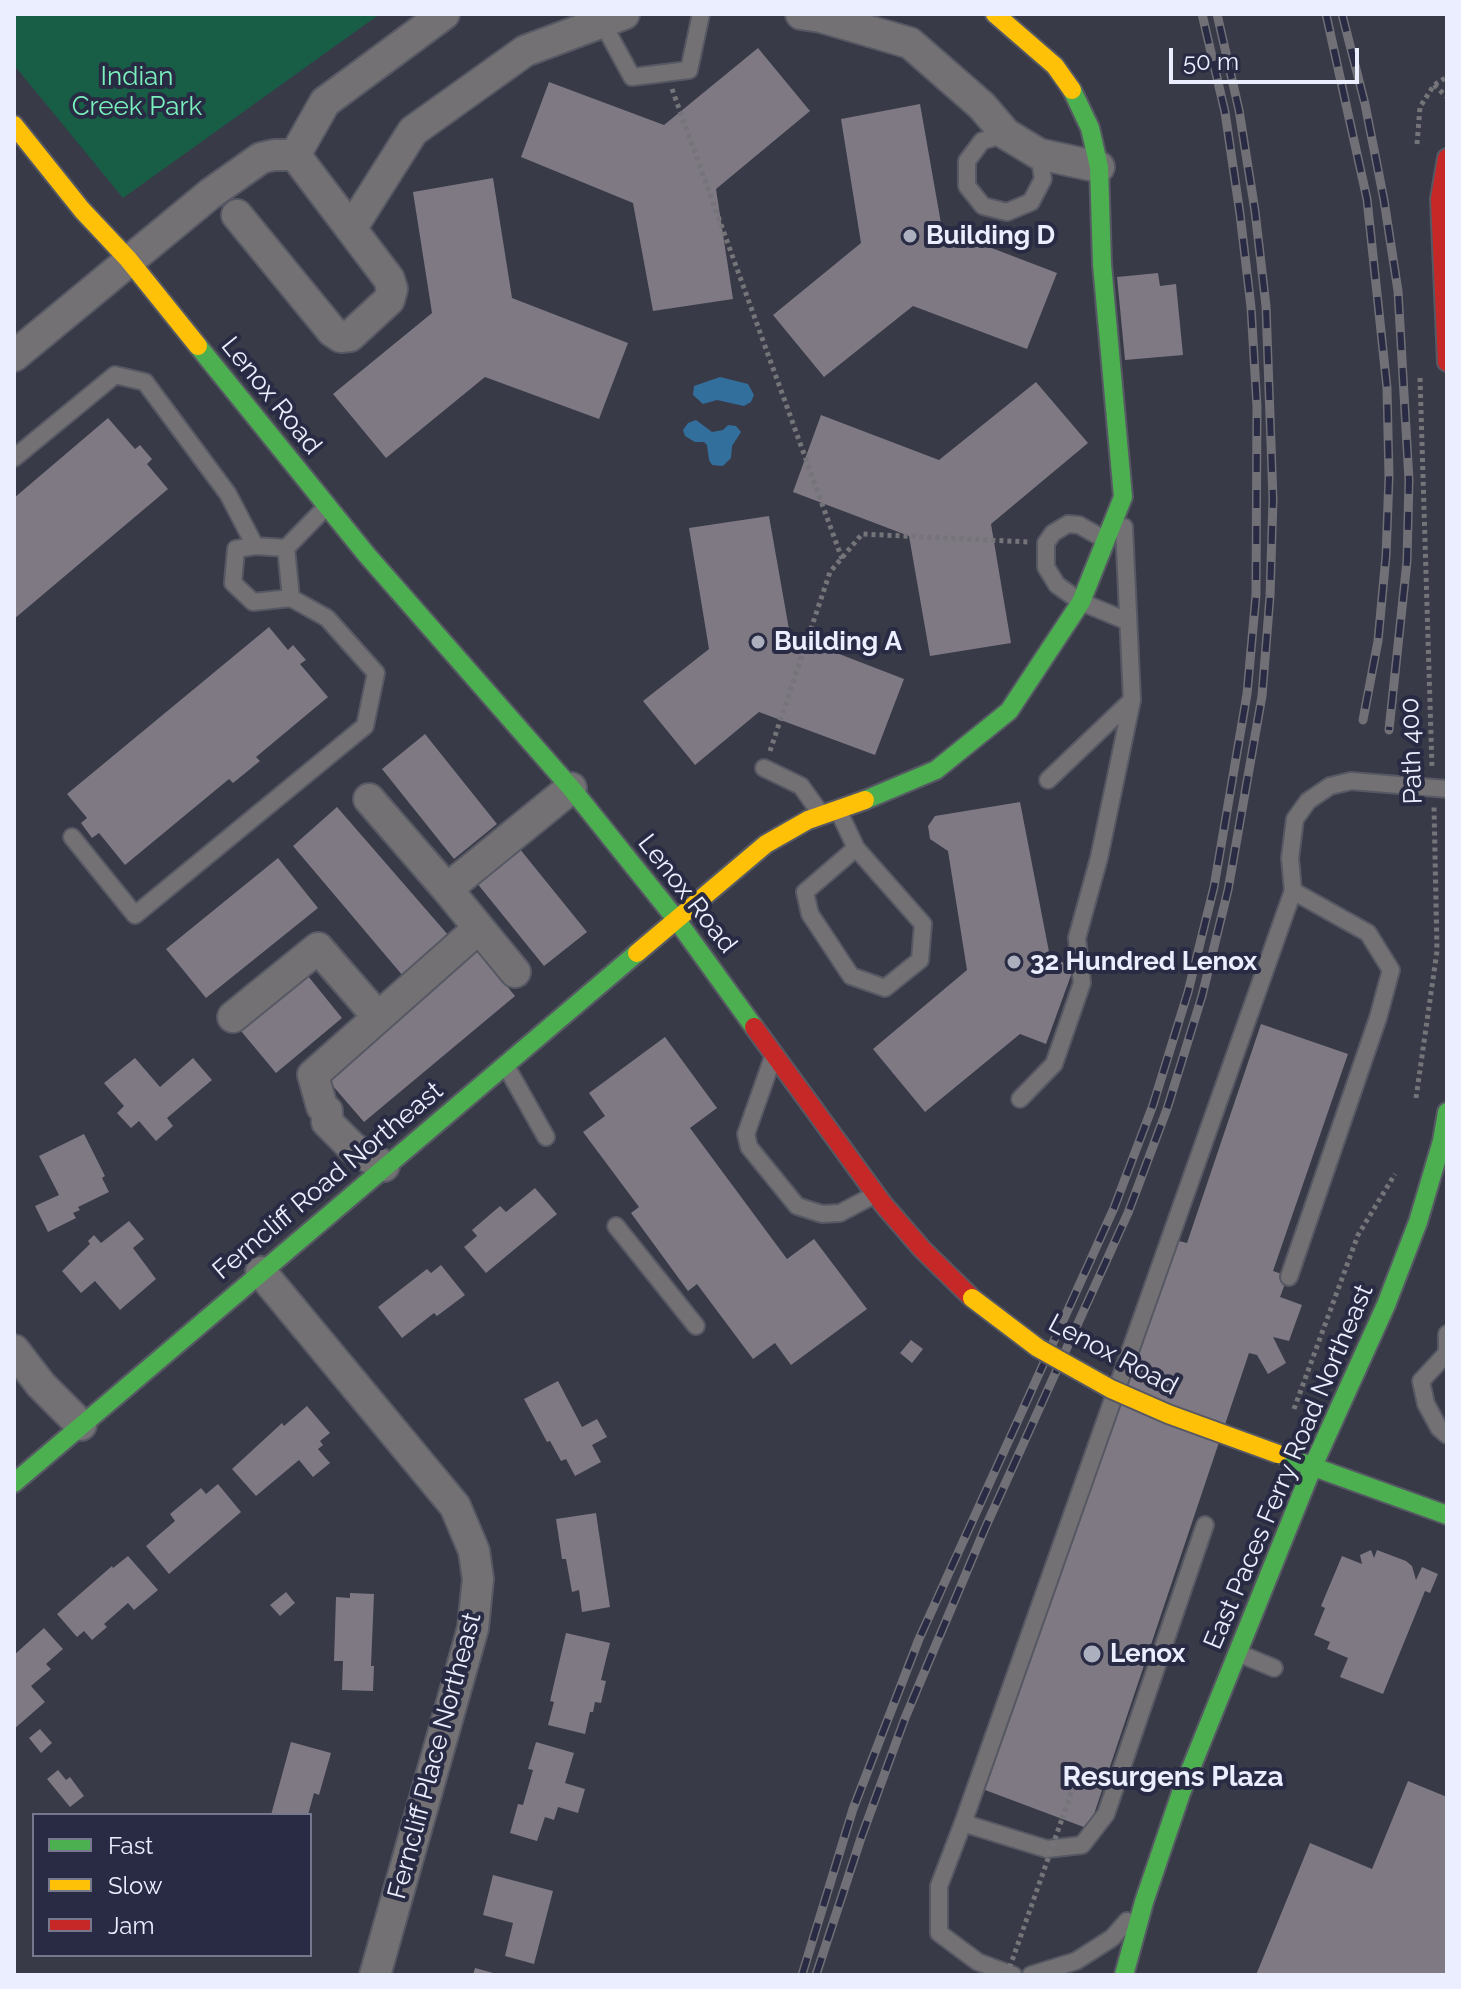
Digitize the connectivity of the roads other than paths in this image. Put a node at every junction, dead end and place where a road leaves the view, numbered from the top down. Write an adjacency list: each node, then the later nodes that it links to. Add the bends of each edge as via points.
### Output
1 (444, 14): 9 (street, via 325,102)
2 (701, 14): 5 (lane, via 689,70 632,77)
3 (801, 14): 7 (street, via 910,43)
4 (995, 14): 11 (street, via 1055,66 1077,98)
5 (613, 18): 13 (street, via 525,51 413,131)
6 (14, 125): 14 (street, Lenox Road)
7 (1006, 134): 8 (street); 8 (lane, via 982,141 967,161 967,186 983,206 1007,212 1031,202 1043,179)
8 (1039, 154): 11 (street)
9 (295, 155): 13 (street); 14 (street, via 261,158)
10 (1447, 158): 16 (street, via 1440,199)
11 (1099, 167): 18 (street, via 1102,264)
12 (237, 215): 13 (street, via 341,337 350,336 389,300 392,289)
13 (351, 229)
14 (128, 259): 15 (street); 19 (street, Lenox Road)
15 (14, 356)
16 (1447, 362)
17 (14, 458): 21 (lane, via 115,375 145,382 228,494)
18 (1123, 497): 20 (street, Ferncliff Road Northeast); 25 (lane)
19 (327, 506): 22 (lane); 29 (street, Lenox Road)
20 (1105, 540): 24 (street, Ferncliff Road Northeast); 24 (lane, via 1068,524 1046,543 1046,567 1057,585)
21 (255, 546): 22 (lane); 23 (lane, via 236,549 233,583 253,602)
22 (286, 548): 23 (lane)
23 (291, 598): 33 (lane, via 327,618 376,673 365,726 135,915)
24 (1081, 602): 25 (lane); 32 (street, Ferncliff Road Northeast, via 1009,711 936,770)
25 (1127, 621): 26 (lane)
26 (1132, 700): 28 (lane); 44 (lane, via 1077,938 1082,983 1054,1064)
27 (764, 768): 32 (lane, via 801,786)
28 (1048, 780)
29 (571, 788): 35 (street); 37 (street, Lenox Road)
30 (1440, 788): 36 (lane, via 1351,781 1330,786 1308,801 1295,819 1291,837)
31 (369, 799): 35 (street)
32 (830, 813): 34 (lane); 37 (street, Ferncliff Road Northeast, via 766,844)
33 (72, 837)
34 (856, 848): 34 (lane, via 923,924 920,960 885,988 851,976 810,914 805,892)
35 (447, 889): 38 (street)
36 (1293, 891): 51 (lane, via 1368,933 1391,970); 64 (lane)
37 (676, 919): 42 (street, Lenox Road); 43 (street, Ferncliff Road Northeast)
38 (479, 928): 39 (street); 41 (street)
39 (515, 972)
40 (233, 1017): 41 (street, via 318,948)
41 (378, 1017): 47 (street, via 313,1075 322,1107 338,1113)
42 (774, 1055): 48 (street, Lenox Road); 48 (lane, via 746,1134 749,1147 797,1206 840,1213)
43 (505, 1064): 46 (lane); 47 (street, Ferncliff Road Northeast)
44 (1020, 1099)
45 (1447, 1112): 58 (street, East Paces Ferry Road Northeast, via 1413,1236)
46 (546, 1137)
47 (391, 1160): 50 (street, Ferncliff Road Northeast)
48 (876, 1194): 58 (street, Lenox Road, bridge, via 972,1298 1038,1348 1168,1414)
49 (616, 1226): 52 (lane)
50 (261, 1272): 56 (street, Ferncliff Road Northeast); 66 (street, Ferncliff Place Northeast, via 455,1506 474,1551 478,1579 473,1628)
51 (1289, 1277)
52 (696, 1326)
53 (1447, 1334): 55 (lane)
54 (14, 1350): 56 (street)
55 (1446, 1356): 57 (lane, via 1421,1381 1426,1404)
56 (81, 1425): 59 (street, Ferncliff Road Northeast)
57 (1447, 1435)
58 (1313, 1466): 60 (street, Lenox Road); 62 (street, East Paces Ferry Road Northeast)
59 (14, 1483)
60 (1447, 1515)
61 (1205, 1525): 64 (lane, via 1106,1814 1082,1845 1047,1849)
62 (1238, 1653): 63 (lane); 65 (street, East Paces Ferry Road Northeast)
63 (1274, 1668)
64 (963, 1823): 67 (lane, via 939,1886 939,1933 978,1962)
65 (1144, 1902): 68 (lane, via 1112,1938 1091,1952); 69 (street, East Paces Ferry Road Northeast)
66 (375, 1975)
67 (1013, 1975)
68 (1031, 1975)
69 (1124, 1975)

